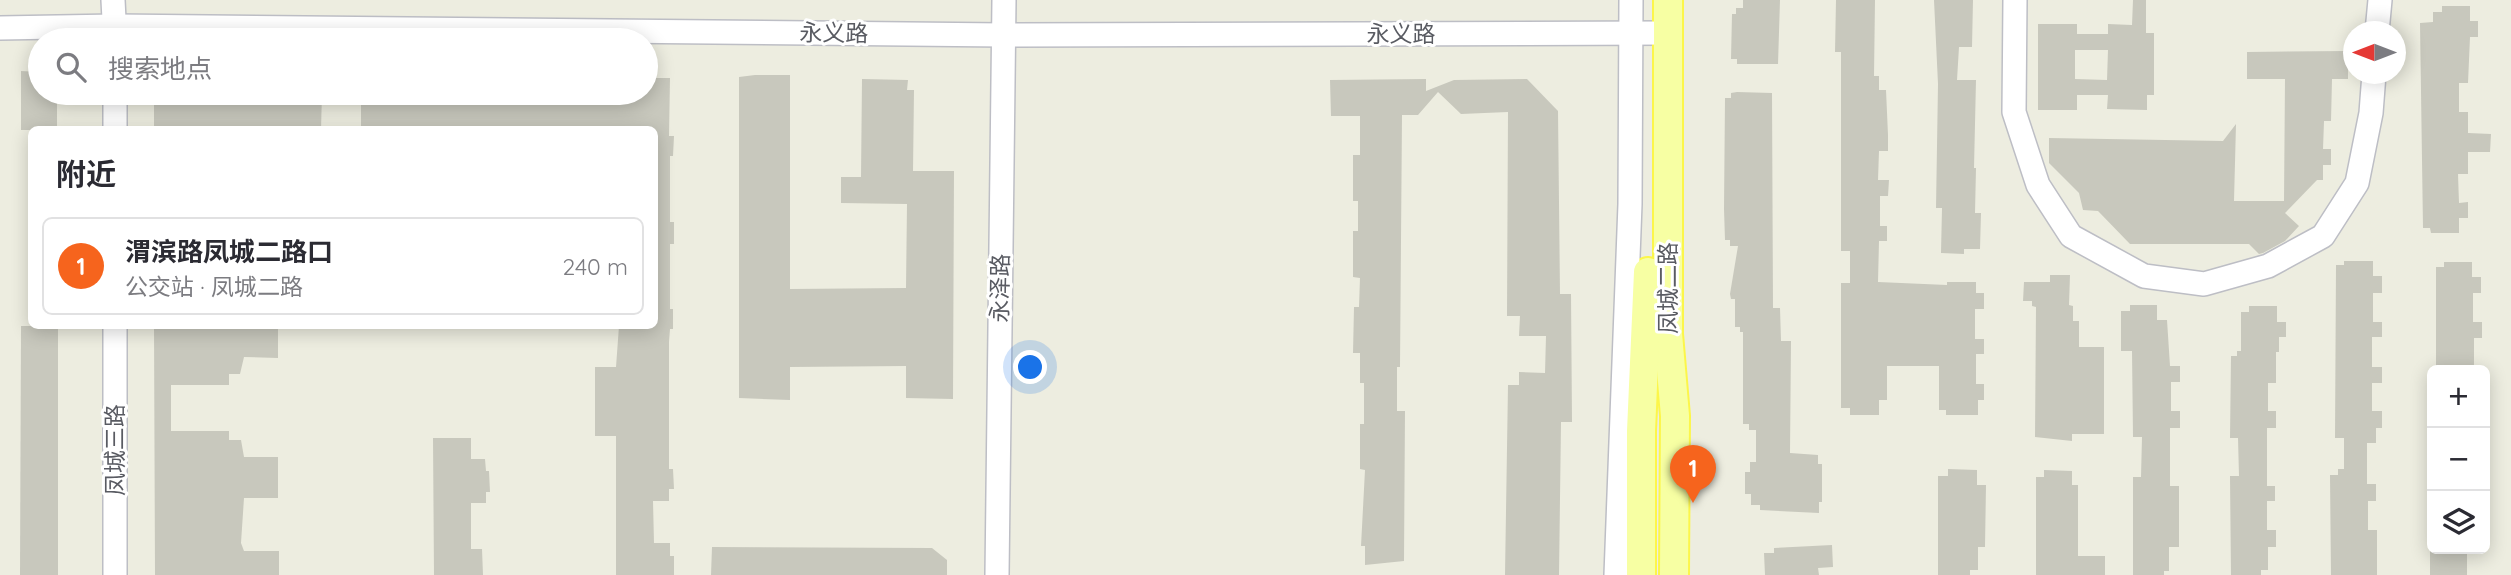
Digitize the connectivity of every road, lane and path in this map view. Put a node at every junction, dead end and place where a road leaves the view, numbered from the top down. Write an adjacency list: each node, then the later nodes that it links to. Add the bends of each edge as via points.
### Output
1 (113, 0): 10 (street)
2 (1004, 0): 14 (street, 永泽路)
3 (1631, 0): 12 (street)
4 (1650, 0): 12 (main road, 凤城二路)
5 (1668, 0): 12 (main road, 凤城二路)
6 (2015, 0): 15 (street, via 2014,112 2039,185 2071,236 2144,276 2204,284 2268,266 2323,236 2357,183)
7 (2379, 0): 8 (street)
8 (2378, 21)
9 (0, 28): 11 (street, 永义路)
10 (115, 28)
11 (28, 29)
12 (1650, 33): 14 (street, 永义路); 21 (street, via 1630,204); 22 (main road, 凤城二路); 23 (main road, 凤城二路, via 1675,416)
13 (658, 34): 14 (street, 永义路)
14 (1004, 35): 20 (street, 永泽路)
15 (2373, 84)
16 (115, 105): 17 (street)
17 (115, 126)
18 (115, 329): 19 (street, 凤城三路)
19 (115, 575)
20 (996, 575)
21 (1616, 575)
22 (1641, 575)
23 (1674, 575)

